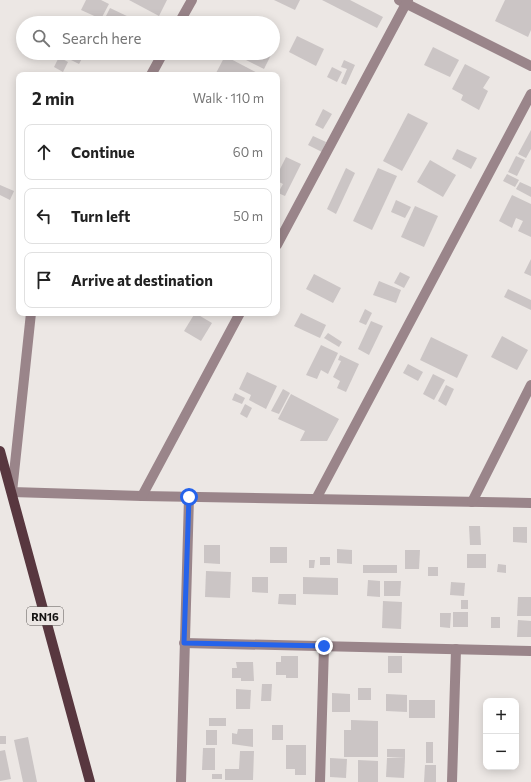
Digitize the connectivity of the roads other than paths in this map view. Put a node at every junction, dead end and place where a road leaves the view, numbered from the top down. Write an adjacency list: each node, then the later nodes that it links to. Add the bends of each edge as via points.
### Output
1 (192, 0): 3 (street)
2 (405, 1): 5 (street); 8 (street)
3 (183, 16)
4 (159, 60): 6 (street)
5 (531, 66)
6 (153, 72)
7 (531, 94): 16 (street)
8 (280, 239)
9 (31, 316): 13 (street)
10 (238, 316): 14 (street)
11 (531, 385): 17 (street)
12 (0, 451): 13 (main road, RN16)
13 (12, 492): 14 (street); 23 (main road, RN16)
14 (142, 496): 15 (street)
15 (189, 497): 16 (street); 19 (street)
16 (316, 499): 17 (street)
17 (472, 502): 18 (street)
18 (531, 503)
19 (184, 643): 20 (street); 24 (street)
20 (324, 646): 21 (street); 25 (street)
21 (456, 649): 22 (street); 26 (street)
22 (531, 651)
23 (90, 782)
24 (181, 782)
25 (320, 782)
26 (452, 782)

